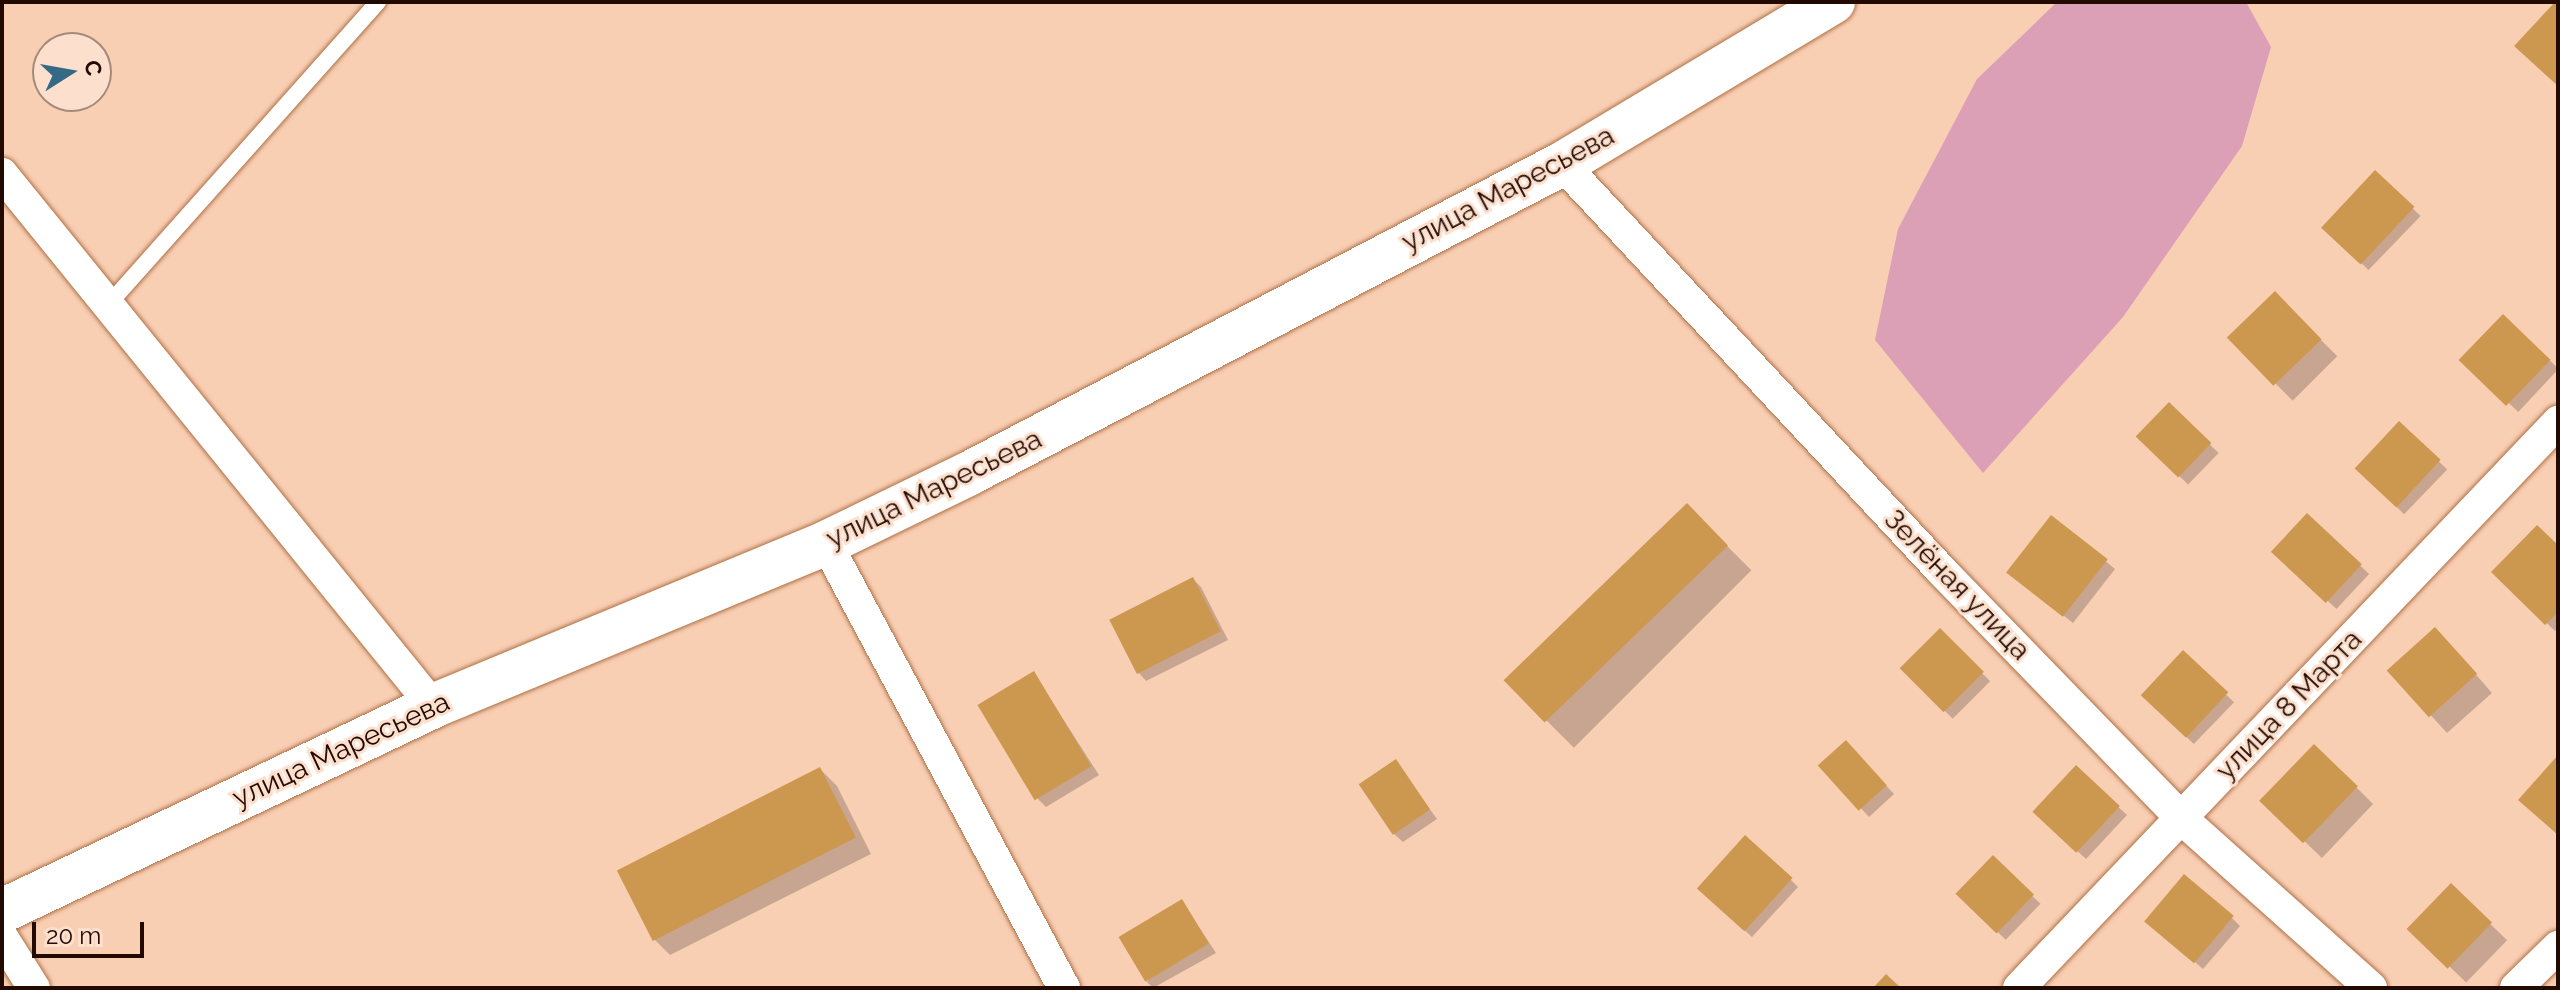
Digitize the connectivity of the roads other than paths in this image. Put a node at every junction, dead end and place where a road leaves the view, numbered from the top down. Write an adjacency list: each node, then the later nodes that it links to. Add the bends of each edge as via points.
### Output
1 (378, 2): 5 (lane)
2 (1833, 2): 3 (main road, улица Маресьева)
3 (1562, 164): 7 (main road, улица Маресьева); 9 (street, Зелёная улица)
4 (2, 174): 5 (street)
5 (108, 305): 8 (street)
6 (2558, 422): 9 (street, улица 8 Марта)
7 (826, 543): 8 (main road, улица Маресьева); 14 (street)
8 (433, 706): 10 (main road, улица Маресьева)
9 (2181, 818): 15 (street, улица 8 Марта); 16 (street, Зелёная улица)
10 (2, 911)
11 (2, 937): 13 (street)
12 (2558, 947): 17 (street)
13 (34, 988)
14 (1064, 988)
15 (2019, 988)
16 (2371, 988)
17 (2516, 988)

